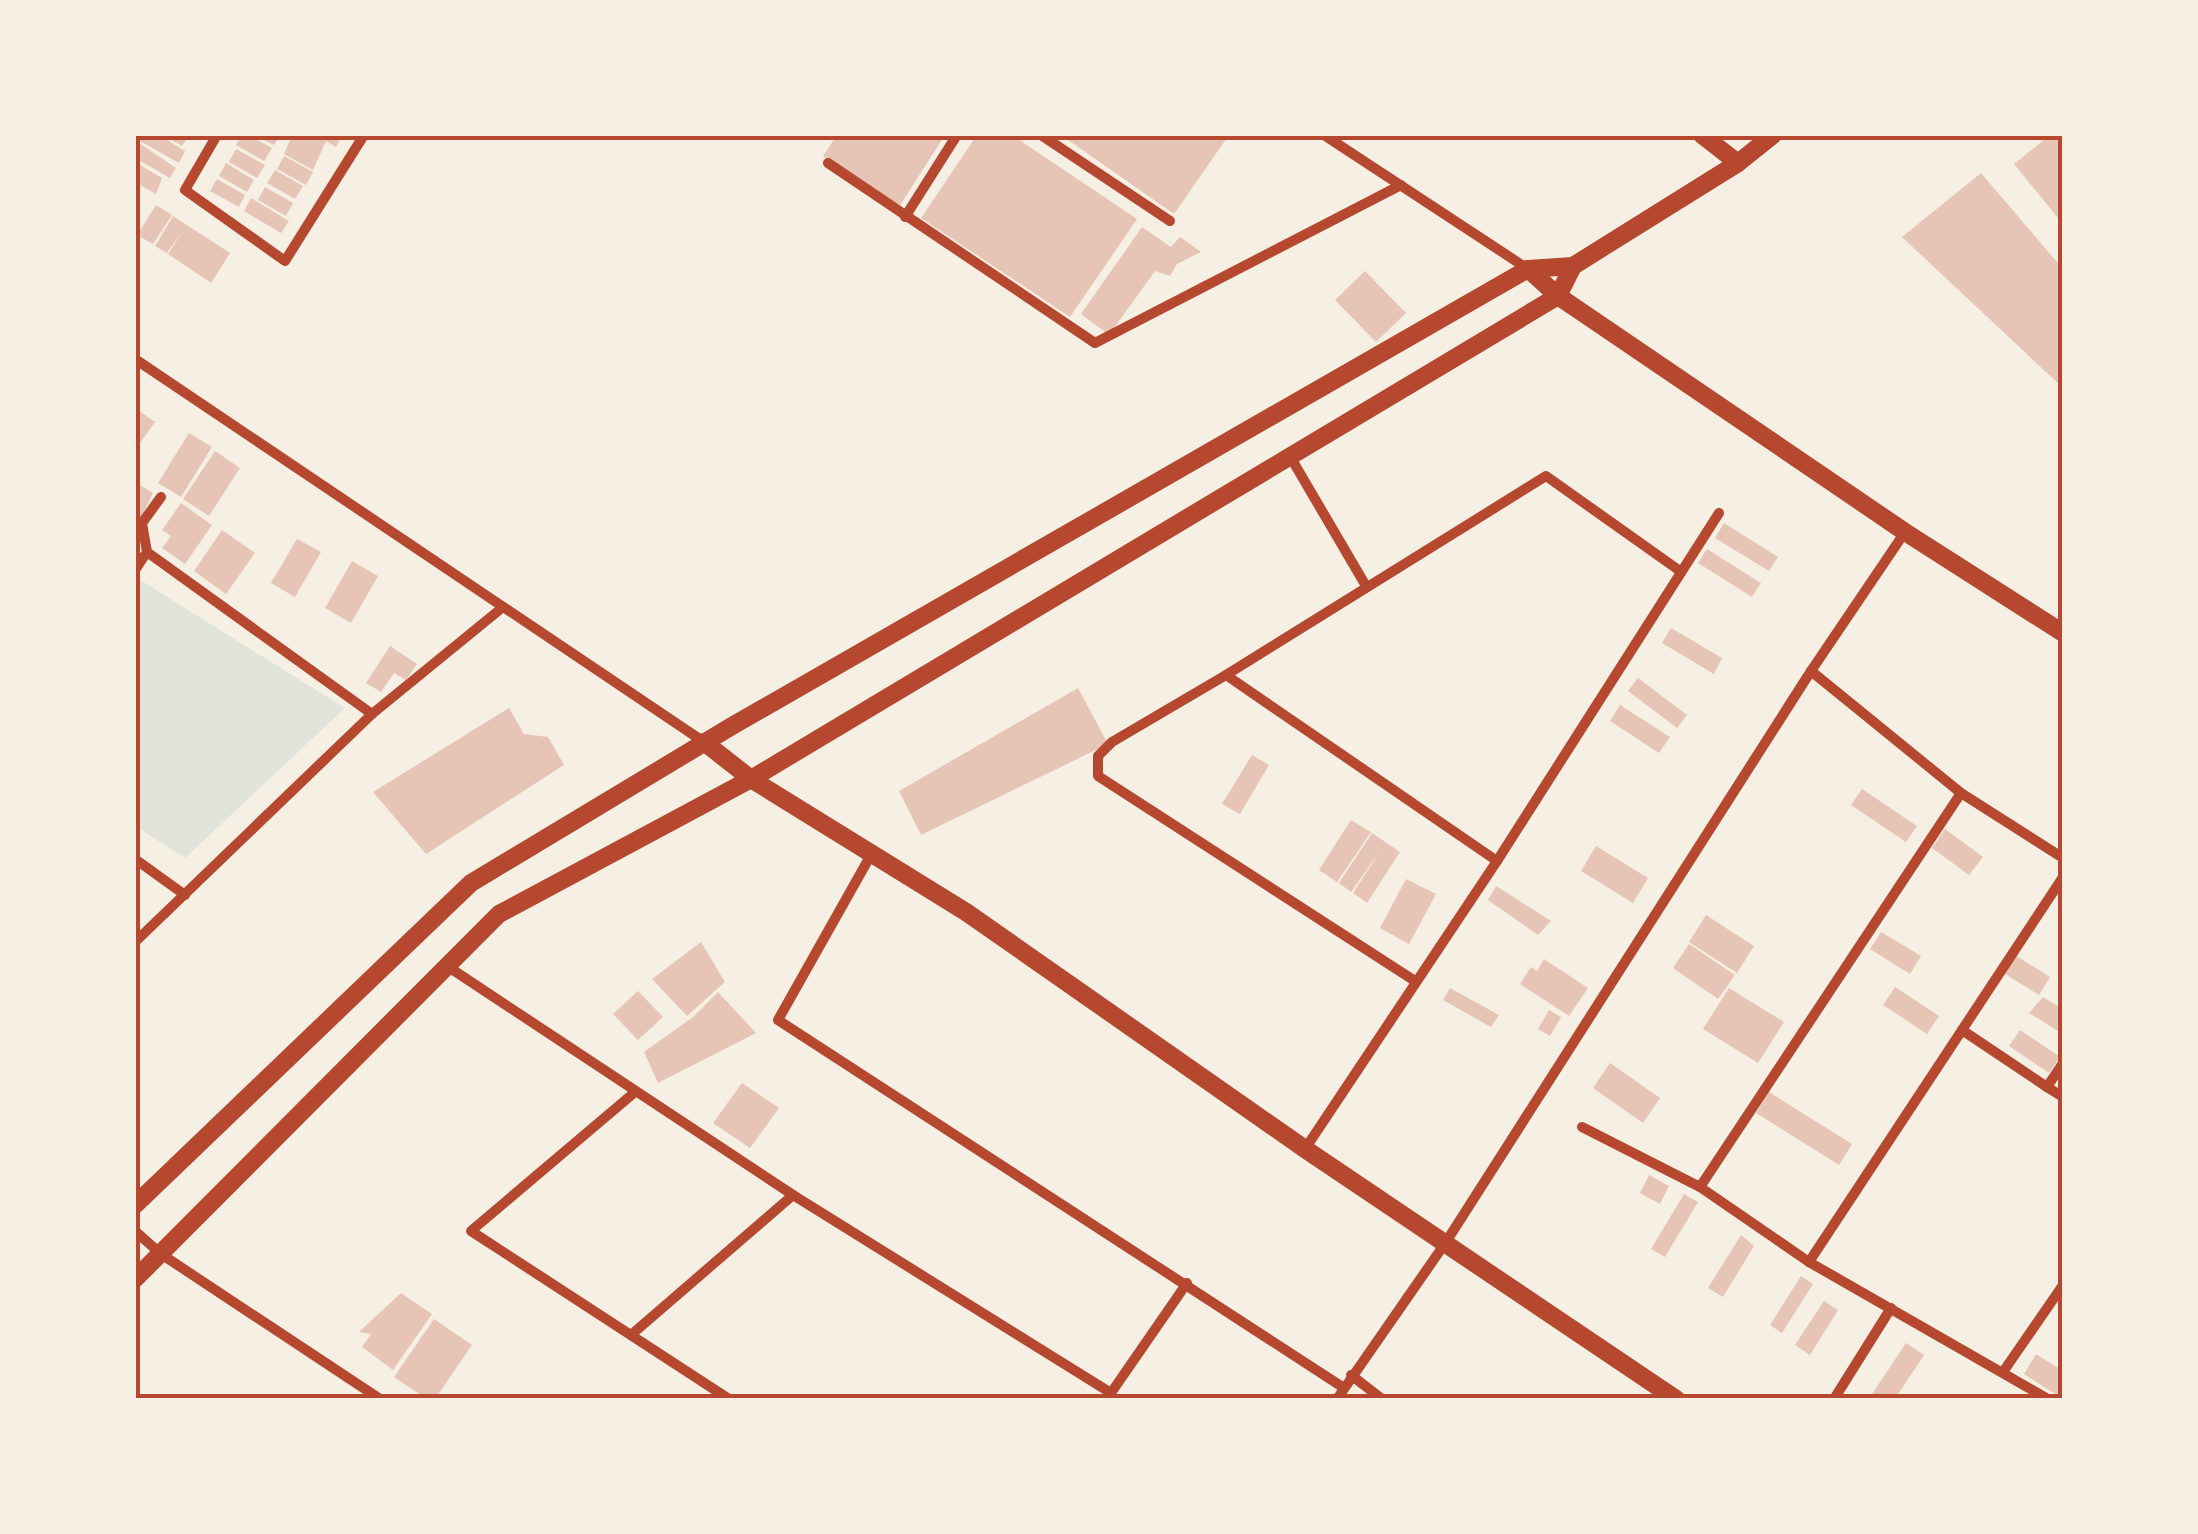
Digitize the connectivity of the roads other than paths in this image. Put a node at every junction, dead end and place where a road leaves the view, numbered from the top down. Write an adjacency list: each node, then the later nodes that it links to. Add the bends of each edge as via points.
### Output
1 (217, 135): 2 (street, via 184,190 285,261)
2 (364, 135)
3 (957, 135): 11 (street)
4 (1041, 135): 12 (street)
5 (1324, 135): 10 (street)
6 (1702, 135): 9 (street)
7 (1773, 135): 9 (street)
8 (828, 163): 11 (street)
9 (1738, 163): 13 (street)
10 (1401, 185): 11 (street, via 1095,343); 14 (street)
11 (905, 217)
12 (1170, 221)
13 (1574, 266): 14 (street); 15 (street)
14 (1528, 269): 15 (street); 30 (street)
15 (1558, 296): 17 (street); 20 (street)
16 (135, 358): 25 (street)
17 (1291, 458): 24 (street); 31 (street)
18 (161, 497): 21 (street, via 142,523)
19 (1719, 513): 23 (street)
20 (1904, 532): 26 (street); 27 (street)
21 (147, 552): 22 (street); 29 (street)
22 (135, 570)
23 (1680, 571): 24 (street, via 1546,476); 36 (street)
24 (1366, 586): 28 (street)
25 (503, 606): 29 (street); 30 (street)
26 (2063, 633)
27 (1811, 670): 32 (street); 53 (street)
28 (1226, 675): 36 (street); 41 (street, via 1112,742 1098,756 1098,776)
29 (372, 714): 38 (street)
30 (704, 742): 31 (street); 51 (street, via 471,883)
31 (751, 779): 33 (street); 40 (street, via 500,914)
32 (1961, 793): 34 (street); 49 (street)
33 (872, 852): 48 (street); 57 (street, via 778,1020)
34 (2063, 858)
35 (135, 860): 38 (street)
36 (1496, 860): 41 (street)
37 (2063, 877): 42 (street)
38 (186, 895): 39 (street)
39 (135, 942)
40 (447, 966): 45 (street); 54 (street)
41 (1415, 981): 48 (street)
42 (1962, 1030): 44 (street); 55 (street)
43 (2063, 1064): 44 (street)
44 (2047, 1087): 46 (street)
45 (635, 1092): 50 (street); 60 (street, via 471,1231)
46 (2063, 1097)
47 (1582, 1127): 49 (street)
48 (1305, 1149): 53 (street)
49 (1700, 1186): 55 (street)
50 (793, 1195): 60 (street); 64 (street)
51 (135, 1205)
52 (135, 1231): 54 (street)
53 (1446, 1242): 62 (street); 69 (street)
54 (161, 1254): 56 (street); 65 (street)
55 (1809, 1262): 59 (street)
56 (135, 1280)
57 (1186, 1283): 63 (street); 64 (street)
58 (2063, 1286): 61 (street)
59 (1890, 1308): 61 (street); 70 (street)
60 (631, 1335): 66 (street)
61 (2003, 1372): 71 (street)
62 (1351, 1376): 63 (street); 68 (street)
63 (1344, 1388): 67 (street)
64 (1109, 1396)
65 (380, 1399)
66 (729, 1399)
67 (1337, 1399)
68 (1382, 1399)
69 (1676, 1399)
70 (1834, 1399)
71 (2048, 1399)

